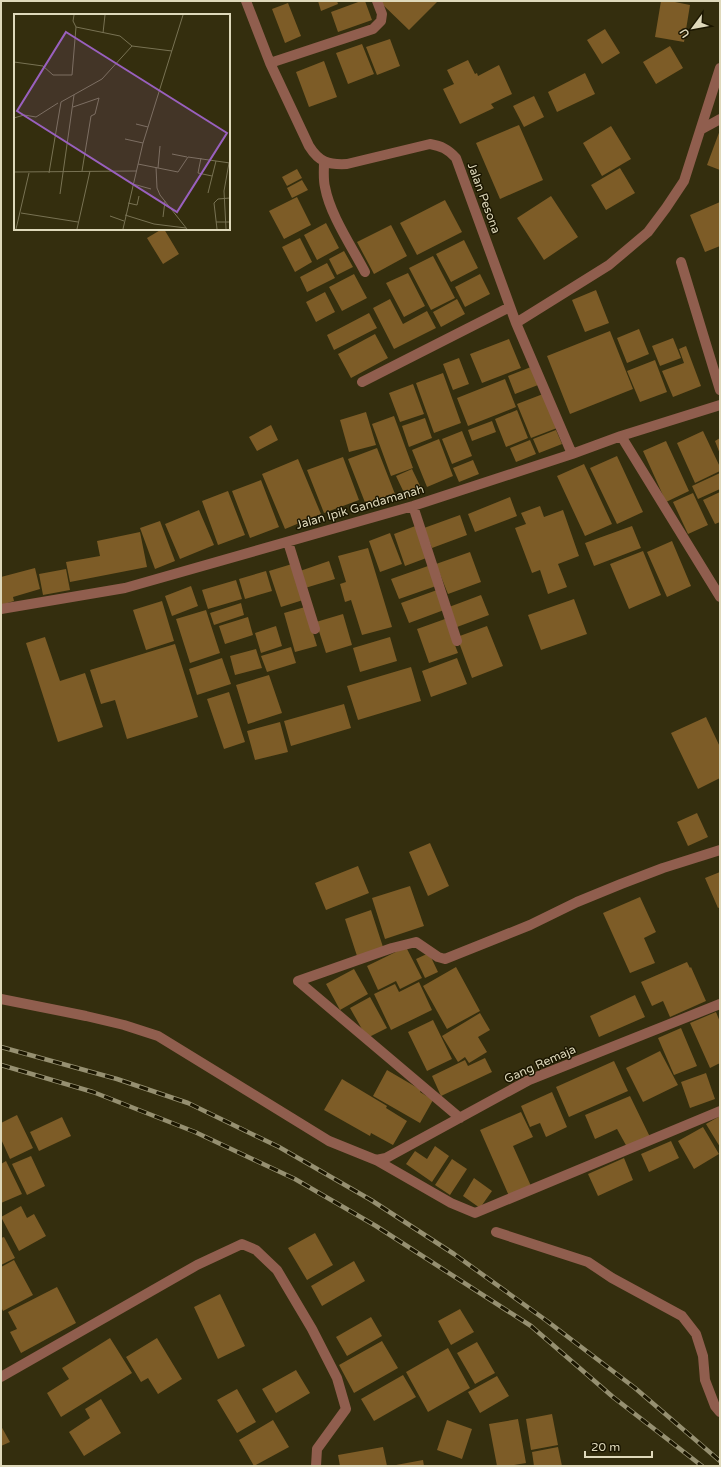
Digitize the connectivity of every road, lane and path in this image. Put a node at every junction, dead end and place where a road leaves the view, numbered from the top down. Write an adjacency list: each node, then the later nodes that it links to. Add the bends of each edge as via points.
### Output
1 (246, 1): 3 (street)
2 (377, 1): 3 (street, via 382,14 381,21 372,29)
3 (270, 63): 7 (street, via 309,146)
4 (720, 68): 6 (street)
5 (720, 119): 6 (street)
6 (702, 129): 11 (street, via 684,181 648,232 609,265)
7 (324, 162): 9 (street, via 324,186 328,199); 10 (street, Jalan Pesona, via 347,164 430,144 448,150 456,158)
8 (681, 262): 13 (street)
9 (365, 272)
10 (510, 307): 11 (street, Jalan Pesona); 12 (street)
11 (516, 323): 16 (street, Jalan Pesona)
12 (362, 382)
13 (720, 390)
14 (720, 405): 15 (street, Jalan Ipik Gandamanah)
15 (621, 436): 16 (street, Jalan Ipik Gandamanah); 19 (street)
16 (572, 454): 17 (street, Jalan Ipik Gandamanah)
17 (414, 506): 18 (street, Jalan Ipik Gandamanah); 22 (street)
18 (288, 542): 20 (street, Jalan Ipik Gandamanah, via 125,588); 21 (street)
19 (720, 597)
20 (1, 609)
21 (315, 629)
22 (457, 641)
23 (720, 850): 27 (street, via 621,884 530,925 445,959 416,942 298,981)
24 (1, 999): 28 (street, via 108,1021 158,1036 329,1141)
25 (720, 1004): 27 (street, Gang Remaja, via 529,1080)
26 (720, 1111): 28 (street, via 475,1213 451,1203)
27 (460, 1118): 28 (street, Gang Remaja, via 386,1158)
28 (376, 1160)
29 (496, 1232): 31 (street, via 588,1262 682,1316 696,1334 704,1356 705,1380)
30 (1, 1377): 32 (street, via 197,1266 242,1244 256,1250 277,1270 337,1378 346,1408 317,1449)
31 (720, 1412)
32 (316, 1466)

